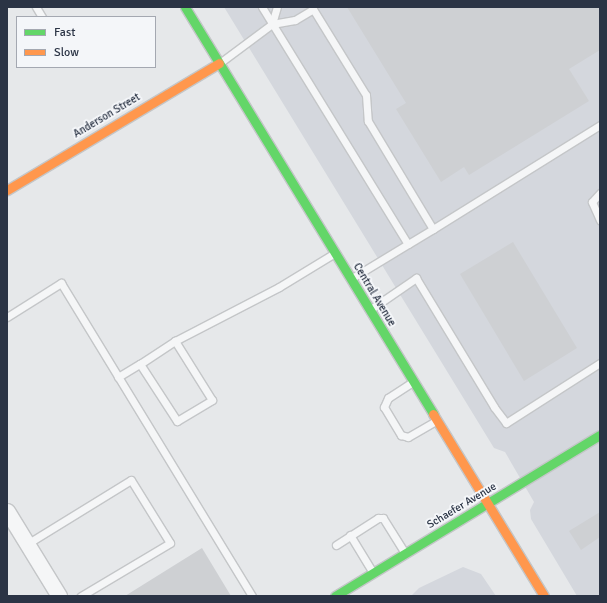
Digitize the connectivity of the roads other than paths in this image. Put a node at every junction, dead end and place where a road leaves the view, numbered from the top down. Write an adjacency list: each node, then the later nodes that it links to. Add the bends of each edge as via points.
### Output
1 (36, 7): 6 (lane)
2 (185, 7): 8 (main road, Central Avenue)
3 (262, 7): 7 (lane)
4 (277, 7): 7 (lane)
5 (315, 8): 7 (lane, via 295,20); 13 (lane, via 366,95 368,121)
6 (41, 16)
7 (272, 24): 8 (lane); 14 (lane)
8 (219, 63): 10 (main road, Anderson Street); 15 (main road, Central Avenue)
9 (600, 125): 13 (lane)
10 (7, 190)
11 (600, 193): 12 (lane, via 592,202)
12 (600, 220)
13 (433, 228): 14 (lane)
14 (408, 244): 16 (lane)
15 (335, 253): 16 (main road, Central Avenue); 19 (lane, via 279,287)
16 (350, 279): 17 (main road, Central Avenue)
17 (369, 310): 20 (lane, via 416,278 506,423); 23 (main road, Central Avenue)
18 (7, 317): 22 (lane, via 61,283)
19 (175, 341): 21 (lane); 21 (lane, via 212,400 177,422)
20 (600, 363)
21 (140, 364): 22 (lane)
22 (118, 377): 35 (lane)
23 (413, 382): 24 (main road, Central Avenue); 24 (lane, via 388,398 384,407 401,435 408,436)
24 (436, 420): 26 (main road, Central Avenue)
25 (600, 435): 26 (main road, Schaefer Avenue)
26 (487, 504): 31 (main road, Schaefer Avenue); 37 (main road, Central Avenue)
27 (7, 511): 29 (street)
28 (350, 535): 30 (lane); 31 (lane, via 378,518 383,518); 32 (lane)
29 (27, 544): 33 (street); 34 (lane, via 131,480 170,543)
30 (336, 545)
31 (405, 554): 32 (main road, Schaefer Avenue)
32 (373, 573): 36 (main road, Schaefer Avenue, via 353,588)
33 (59, 596)
34 (81, 596)
35 (252, 596)
36 (335, 596)
37 (544, 596)

